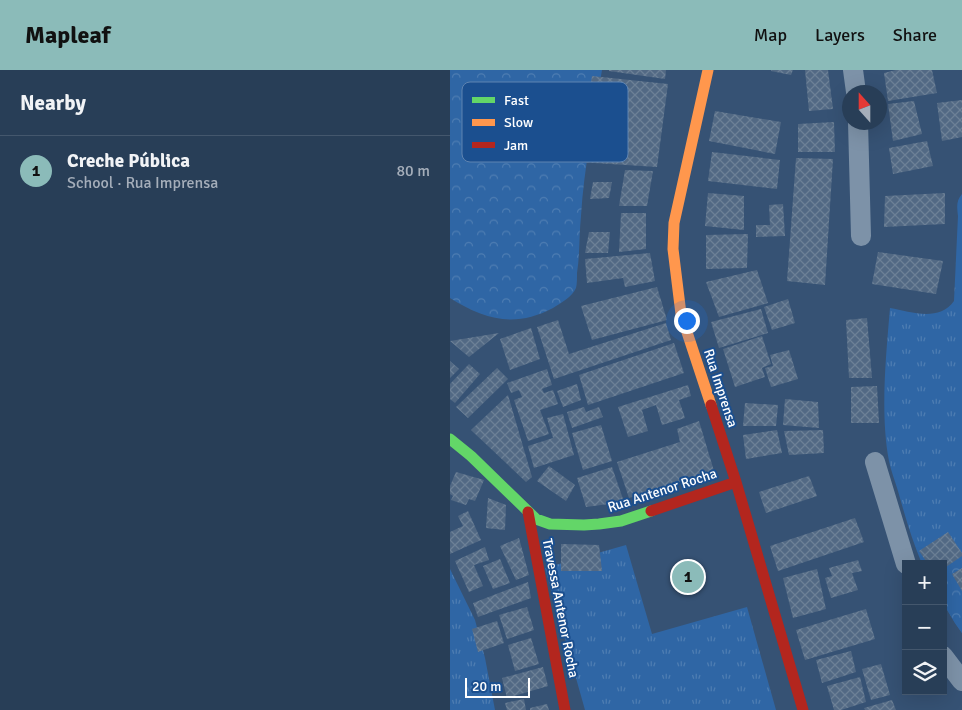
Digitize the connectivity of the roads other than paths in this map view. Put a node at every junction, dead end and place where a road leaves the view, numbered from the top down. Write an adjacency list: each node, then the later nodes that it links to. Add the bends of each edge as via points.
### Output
1 (708, 70): 8 (street, Rua Imprensa, via 674,223 673,249 682,314)
2 (853, 70): 3 (street)
3 (855, 85)
4 (858, 130): 5 (street)
5 (861, 236)
6 (450, 439): 9 (street, Rua Antenor Rocha)
7 (874, 462): 10 (street)
8 (736, 482): 9 (street, Rua Antenor Rocha, via 622,521 550,524); 14 (street, Rua Imprensa)
9 (528, 512): 13 (street, Travessa Antenor Rocha)
10 (905, 560)
11 (947, 661): 12 (street)
12 (962, 681)
13 (565, 710)
14 (804, 710)

